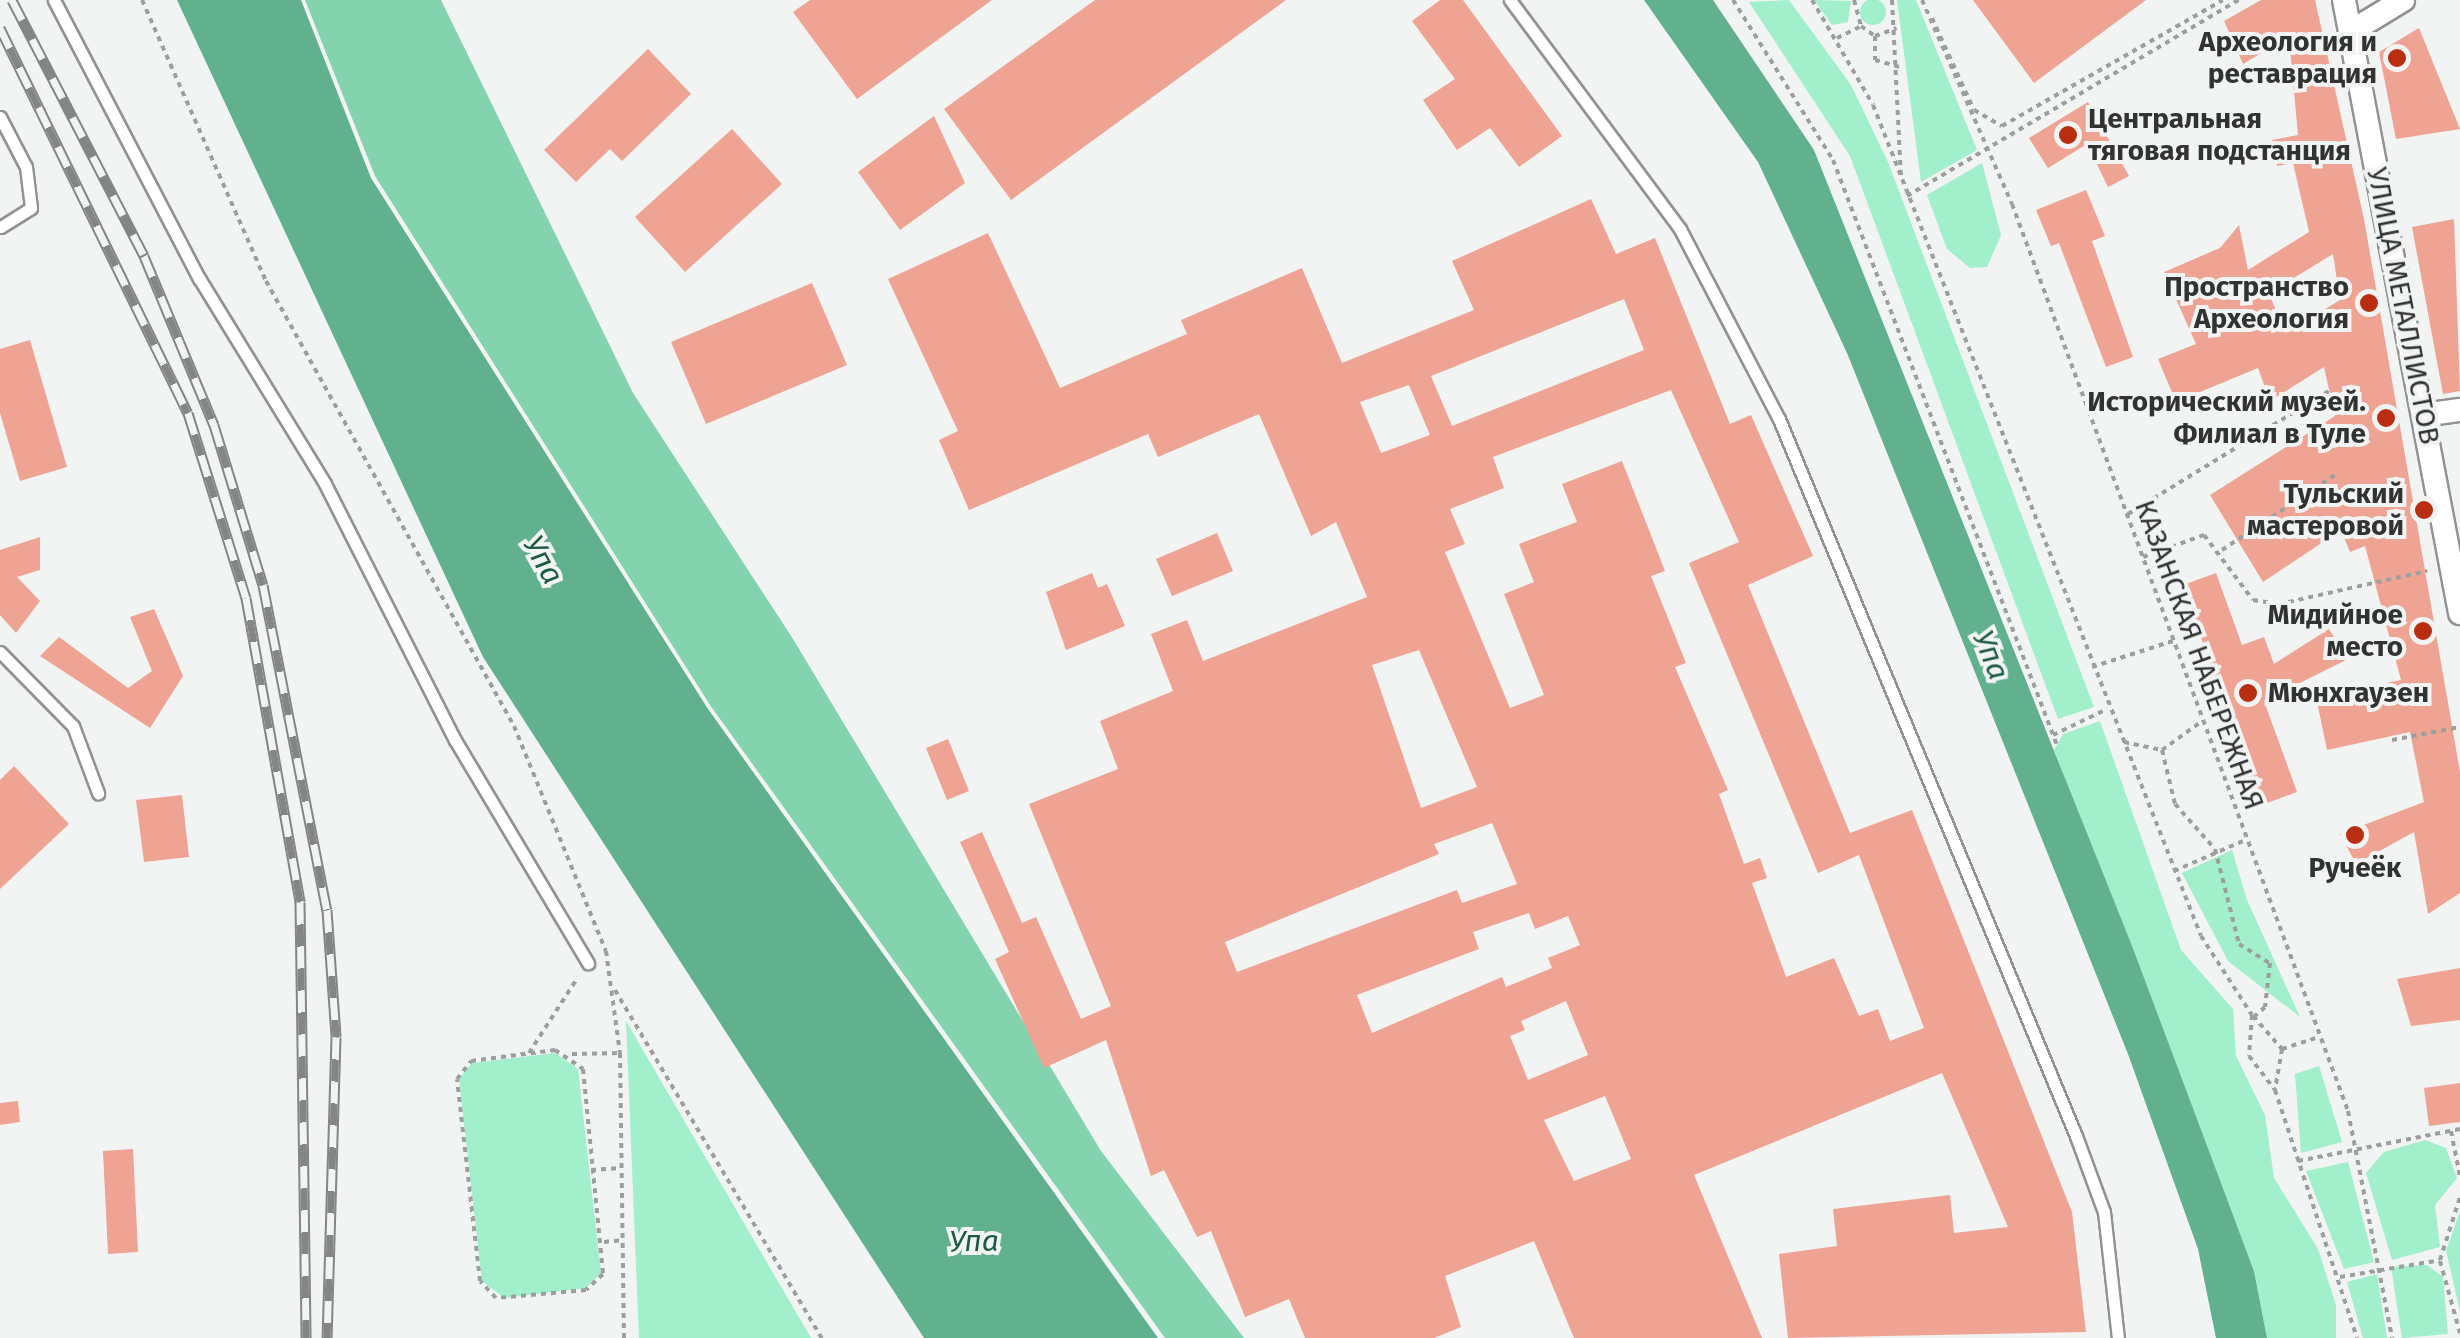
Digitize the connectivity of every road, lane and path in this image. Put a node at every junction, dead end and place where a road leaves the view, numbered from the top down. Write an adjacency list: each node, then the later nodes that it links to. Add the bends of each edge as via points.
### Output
1 (54, 0): 49 (lane, via 224,324 325,484 455,740)
2 (142, 0): 48 (path, via 266,282 514,726)
3 (1510, 0): 74 (lane, via 1680,229 1780,419 2104,1212)
4 (1812, 0): 17 (path)
5 (1854, 0): 13 (path)
6 (1892, 0): 14 (path)
7 (1923, 0): 8 (path, via 1974,110 2002,126); 20 (path, КАЗАНСКАЯ НАБЕРЕЖНАЯ)
8 (2224, 0)
9 (2239, 0): 20 (path)
10 (2344, 0): 15 (street, УЛИЦА МЕТАЛЛИСТОВ)
11 (2403, 0): 15 (street)
12 (1736, 1): 39 (path, via 1832,160)
13 (1861, 26): 16 (path); 17 (path)
14 (1897, 28): 16 (path); 18 (path)
15 (2352, 32): 26 (street, УЛИЦА МЕТАЛЛИСТОВ)
16 (1875, 36): 18 (path, via 1875,60)
17 (1837, 38): 21 (path)
18 (1902, 67): 21 (path)
19 (0, 117): 23 (lane, via 26,167 32,208)
20 (1984, 149): 22 (path); 28 (path, КАЗАНСКАЯ НАБЕРЕЖНАЯ)
21 (1902, 185): 22 (path)
22 (1906, 197): 35 (path)
23 (0, 227)
24 (2329, 390): 28 (path)
25 (2460, 410): 26 (street)
26 (2424, 416): 31 (street, УЛИЦА МЕТАЛЛИСТОВ)
27 (2338, 473): 29 (path)
28 (2128, 514): 30 (path, КАЗАНСКАЯ НАБЕРЕЖНАЯ)
29 (2222, 550): 30 (path, via 2204,535); 31 (path, via 2253,600 2280,604)
30 (2143, 557): 33 (path, КАЗАНСКАЯ НАБЕРЕЖНАЯ)
31 (2451, 566): 32 (street, УЛИЦА МЕТАЛЛИСТОВ)
32 (2460, 613)
33 (2172, 641): 35 (path); 37 (path, КАЗАНСКАЯ НАБЕРЕЖНАЯ)
34 (0, 652): 44 (lane, via 73,726)
35 (2092, 667): 36 (path)
36 (2108, 709): 39 (path); 41 (path)
37 (2201, 722): 43 (path); 45 (path, КАЗАНСКАЯ НАБЕРЕЖНАЯ)
38 (2460, 726): 40 (path)
39 (2052, 735): 42 (path)
40 (2392, 740)
41 (2121, 742): 43 (path); 47 (path)
42 (2057, 745)
43 (2162, 750): 46 (path, via 2175,804)
44 (98, 793)
45 (2244, 841): 46 (path); 52 (path, КАЗАНСКАЯ НАБЕРЕЖНАЯ)
46 (2215, 849): 47 (path); 51 (path, via 2239,944 2270,963 2265,1007)
47 (2174, 870): 51 (path, via 2201,936)
48 (606, 951): 49 (path); 50 (path)
49 (588, 963): 54 (path)
50 (614, 989): 55 (path); 73 (path)
51 (2253, 1016): 53 (path); 57 (path, via 2248,1056)
52 (2317, 1038): 53 (path); 60 (path, КАЗАНСКАЯ НАБЕРЕЖНАЯ)
53 (2282, 1049): 57 (path)
54 (529, 1053): 56 (path); 67 (path, via 459,1071 488,1295 592,1288 604,1274)
55 (620, 1053): 56 (path); 62 (path)
56 (572, 1054): 63 (path, via 582,1069)
57 (2275, 1090): 61 (path)
58 (2460, 1129): 59 (path)
59 (2451, 1130): 60 (path); 64 (path)
60 (2356, 1145): 61 (path); 69 (path, КАЗАНСКАЯ НАБЕРЕЖНАЯ)
61 (2297, 1162): 70 (path)
62 (621, 1168): 63 (path); 66 (path)
63 (592, 1170): 67 (path)
64 (2460, 1177)
65 (2460, 1197): 68 (path)
66 (624, 1240): 67 (path); 72 (path)
67 (602, 1242)
68 (2440, 1260): 69 (path); 71 (path)
69 (2382, 1265): 70 (path); 76 (path, КАЗАНСКАЯ НАБЕРЕЖНАЯ)
70 (2338, 1278): 75 (path)
71 (2460, 1333)
72 (624, 1338)
73 (822, 1338)
74 (2118, 1338)
75 (2357, 1338)
76 (2392, 1338)

